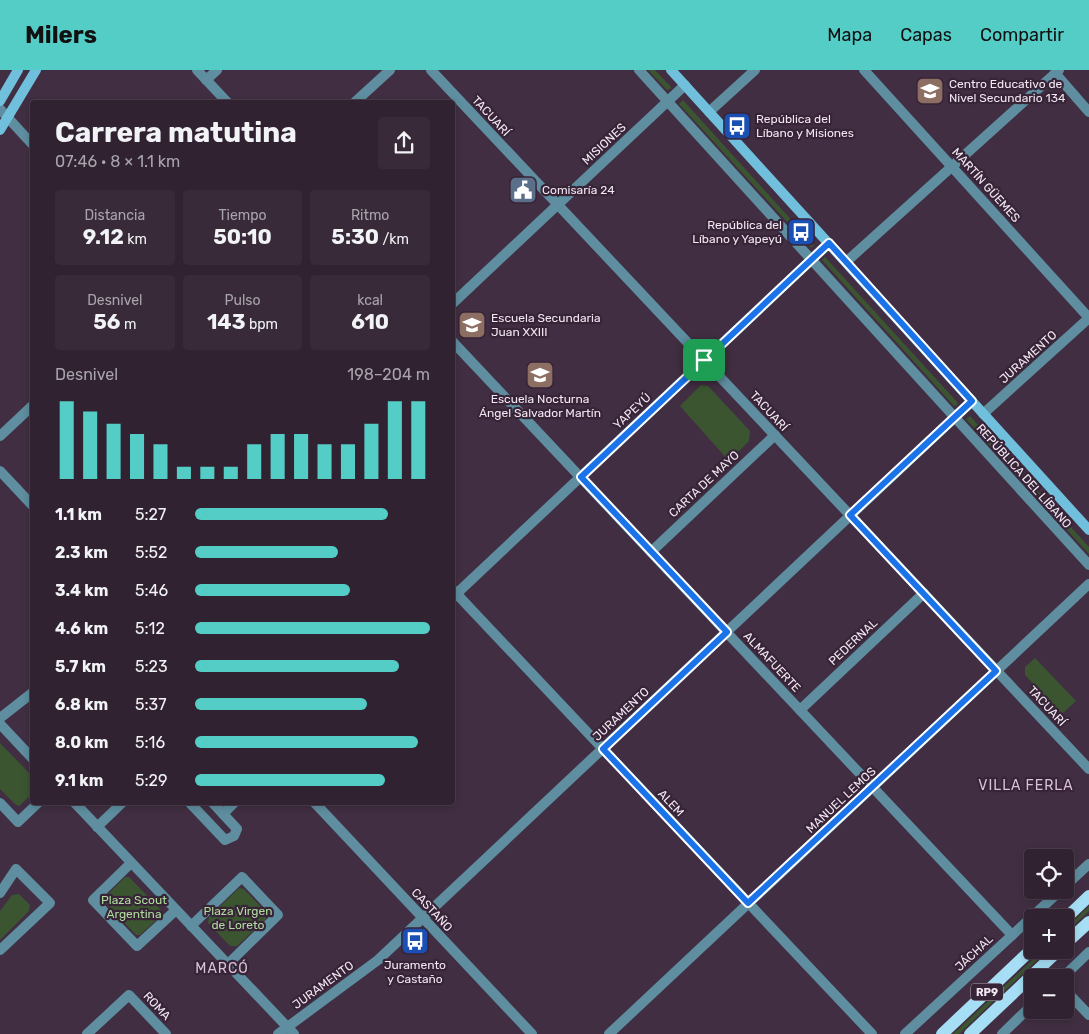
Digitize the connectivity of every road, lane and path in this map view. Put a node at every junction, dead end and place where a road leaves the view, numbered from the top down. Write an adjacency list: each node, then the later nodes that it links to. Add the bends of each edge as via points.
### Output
1 (18, 70): 16 (main road)
2 (36, 70): 21 (main road)
3 (197, 70): 12 (street)
4 (216, 70): 12 (street)
5 (390, 70): 15 (street)
6 (431, 70): 25 (street, TACUARÍ)
7 (639, 70): 17 (street, REPÚBLICA DEL LÍBANO)
8 (671, 70): 13 (main road, REPÚBLICA DEL LÍBANO)
9 (755, 70): 19 (street)
10 (864, 70): 24 (street, MARTÍN GÜEMES)
11 (1057, 72): 20 (street); 24 (street)
12 (206, 80): 14 (street)
13 (685, 85): 17 (street, MISIONES); 19 (main road, REPÚBLICA DEL LÍBANO)
14 (225, 100)
15 (357, 100)
16 (0, 101)
17 (667, 102): 25 (street, MISIONES); 27 (street, REPÚBLICA DEL LÍBANO)
18 (0, 110): 21 (street)
19 (709, 112): 26 (main road, REPÚBLICA DEL LÍBANO)
20 (1089, 112)
21 (8, 118): 22 (main road); 23 (street)
22 (0, 130)
23 (30, 142)
24 (952, 167): 28 (street); 30 (street, MARTÍN GÜEMES)
25 (558, 205): 29 (street, MISIONES); 32 (street, TACUARÍ)
26 (829, 243): 27 (street, YAPEYÚ); 28 (main road, REPÚBLICA DEL LÍBANO)
27 (811, 260): 32 (street, YAPEYÚ); 36 (street, REPÚBLICA DEL LÍBANO)
28 (846, 262): 33 (main road, REPÚBLICA DEL LÍBANO)
29 (455, 301)
30 (1089, 318): 35 (street, JURAMENTO)
31 (455, 344): 40 (street, ALMAFUERTE)
32 (704, 360): 37 (street, TACUARÍ); 40 (street, YAPEYÚ)
33 (972, 401): 35 (main road, REPÚBLICA DEL LÍBANO); 36 (street, JURAMENTO)
34 (30, 408): 38 (street)
35 (984, 414): 43 (main road, REPÚBLICA DEL LÍBANO)
36 (954, 417): 42 (street, JURAMENTO); 45 (street, REPÚBLICA DEL LÍBANO)
37 (775, 435): 42 (street, TACUARÍ); 44 (street, CARTA DE MAYO)
38 (0, 436)
39 (0, 471): 41 (street)
40 (581, 477): 44 (street, ALMAFUERTE); 47 (street, YAPEYÚ)
41 (30, 503)
42 (850, 515): 48 (street, TACUARÍ); 50 (street, JURAMENTO)
43 (1089, 530)
44 (651, 552): 50 (street, ALMAFUERTE)
45 (1089, 565)
46 (1089, 584): 51 (street, MANUEL LEMOS)
47 (455, 593)
48 (924, 593): 51 (street, TACUARÍ); 53 (street, PEDERNAL)
49 (455, 595): 56 (street, ALEM)
50 (727, 632): 53 (street, ALMAFUERTE); 56 (street, JURAMENTO)
51 (996, 671): 58 (street, TACUARÍ); 59 (street, MANUEL LEMOS)
52 (30, 695): 54 (street)
53 (800, 710): 59 (street, ALMAFUERTE)
54 (0, 718)
55 (0, 724): 57 (street)
56 (603, 749): 76 (street, ALEM); 79 (street, JURAMENTO)
57 (30, 756)
58 (1089, 769)
59 (873, 787): 76 (street, MANUEL LEMOS); 82 (street, ALMAFUERTE)
60 (0, 803): 61 (street, via 18,822)
61 (36, 805)
62 (77, 805): 69 (street)
63 (120, 805): 69 (street)
64 (192, 805): 68 (street, via 226,840 234,836 237,829)
65 (215, 805): 68 (street)
66 (232, 805): 68 (street)
67 (317, 805): 79 (street, CASTAÑO)
68 (223, 814)
69 (97, 827): 70 (street)
70 (132, 863): 77 (street); 77 (street, via 93,900 137,946)
71 (1089, 864): 72 (street)
72 (1074, 878)
73 (0, 893): 84 (street, via 16,869 50,903)
74 (1089, 896): 78 (main road)
75 (1051, 899): 82 (street, JÁCHAL)
76 (748, 903): 98 (street, MANUEL LEMOS); 99 (street, ALEM)
77 (176, 910): 81 (street)
78 (1074, 910)
79 (423, 918): 93 (street, JURAMENTO, via 378,960); 97 (street, CASTAÑO)
80 (1089, 922): 83 (main road)
81 (191, 926): 88 (street); 88 (street, via 242,877 278,915)
82 (1012, 935): 100 (street, JÁCHAL)
83 (1074, 936)
84 (0, 950)
85 (1089, 952): 89 (street)
86 (1024, 957): 101 (main road, RP9)
87 (1049, 959): 102 (main road, RP9)
88 (228, 964): 93 (street)
89 (1071, 969)
90 (1074, 999): 92 (street)
91 (1024, 1013): 103 (street)
92 (1089, 1015)
93 (291, 1031): 96 (street, JURAMENTO)
94 (87, 1034): 95 (street, ROMA, via 129,995)
95 (166, 1034)
96 (278, 1034)
97 (532, 1034)
98 (609, 1034)
99 (872, 1034)
100 (905, 1034)
101 (942, 1034)
102 (970, 1034)
103 (1002, 1034)

